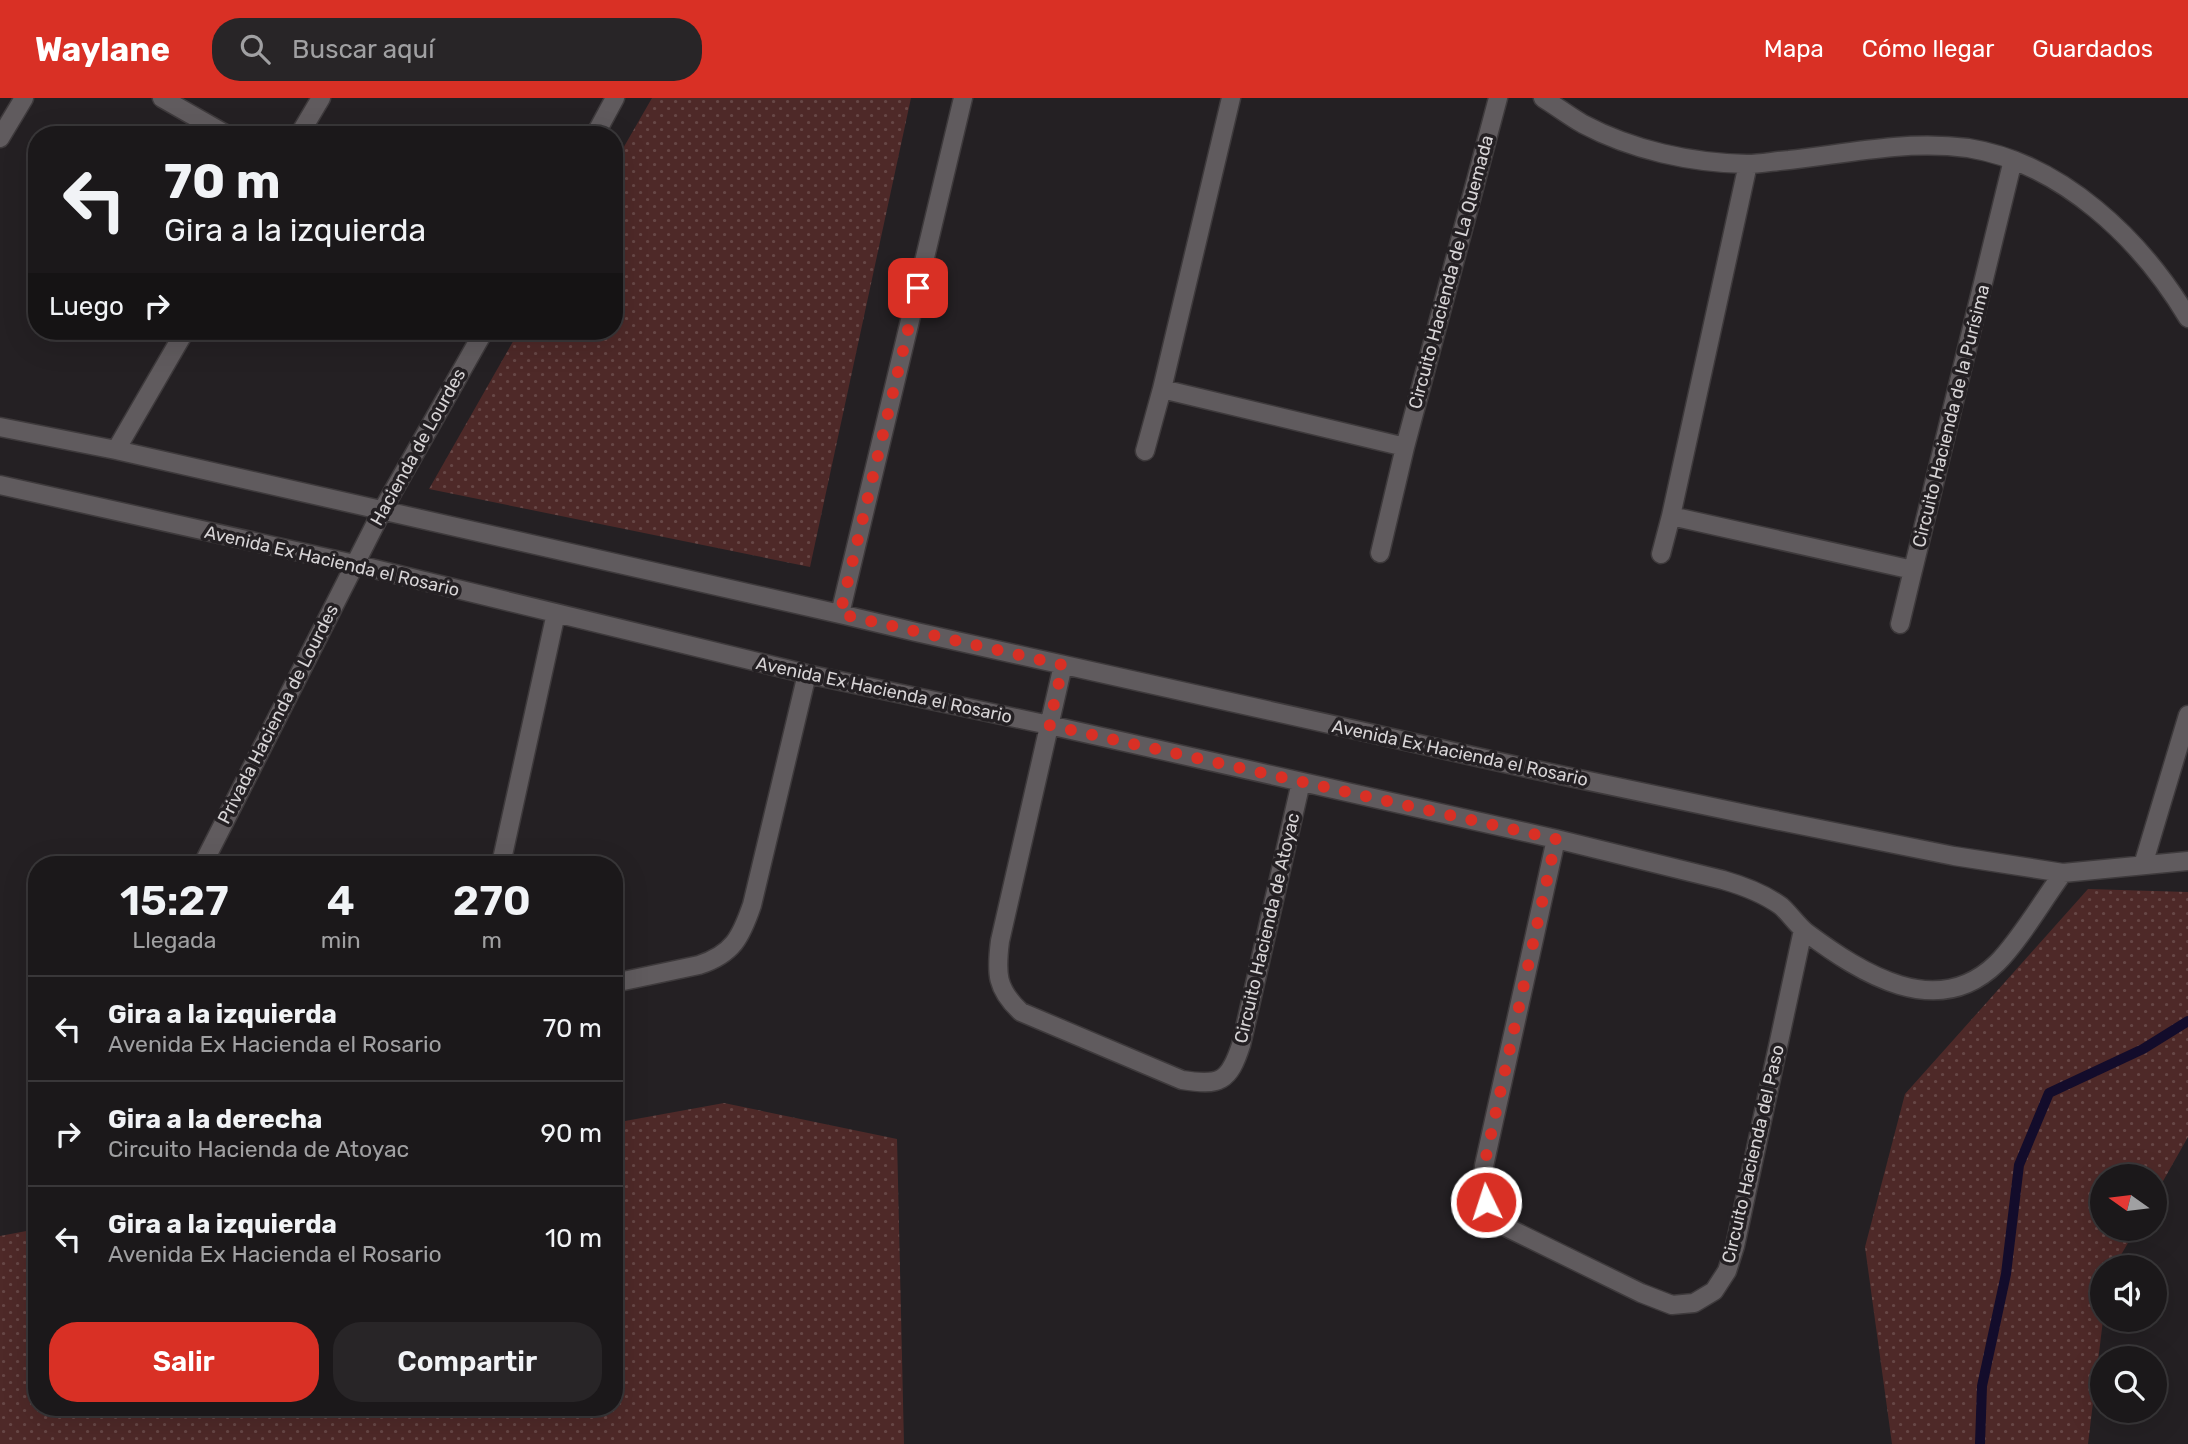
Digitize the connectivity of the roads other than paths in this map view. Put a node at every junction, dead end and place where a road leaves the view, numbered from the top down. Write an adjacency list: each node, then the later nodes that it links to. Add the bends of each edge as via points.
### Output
1 (24, 98): 12 (street)
2 (162, 98): 9 (street)
3 (321, 98): 10 (street)
4 (615, 98): 11 (street)
5 (963, 98): 31 (street)
6 (1231, 98): 18 (street)
7 (1498, 98): 20 (street, Circuito Hacienda de La Quemada)
8 (1543, 98): 14 (street, via 1583,124 1633,145 1685,158)
9 (211, 126)
10 (304, 126)
11 (600, 126)
12 (0, 138)
13 (2013, 160): 14 (street, via 1969,148 1930,146); 15 (street, via 2062,184 2102,213 2146,257); 29 (street, Circuito Hacienda de la Purísima)
14 (1748, 164): 25 (street)
15 (2188, 318)
16 (180, 340): 21 (street)
17 (479, 340): 24 (street, Hacienda de Lourdes)
18 (1162, 389): 20 (street); 22 (street)
19 (0, 427): 21 (street, Avenida Ex Hacienda el Rosario)
20 (1405, 447): 26 (street, Circuito Hacienda de La Quemada)
21 (116, 450): 24 (street, Avenida Ex Hacienda el Rosario)
22 (1145, 451)
23 (0, 488): 28 (street, Avenida Ex Hacienda el Rosario)
24 (382, 511): 28 (street, Hacienda de Lourdes); 31 (street, Avenida Ex Hacienda el Rosario)
25 (1671, 516): 27 (street); 29 (street, Circuito Hacienda de la Purísima)
26 (1380, 553)
27 (1661, 554)
28 (354, 564): 30 (street, Avenida Ex Hacienda el Rosario); 39 (street, Privada Hacienda de Lourdes)
29 (1913, 570): 32 (street)
30 (556, 613): 34 (street, Avenida Ex Hacienda el Rosario); 40 (street)
31 (840, 614): 33 (street, Avenida Ex Hacienda el Rosario)
32 (1900, 624)
33 (1063, 665): 36 (street, Circuito Hacienda de Atoyac); 43 (street, Avenida Ex Hacienda el Rosario, via 1760,817)
34 (807, 674): 36 (street, Avenida Ex Hacienda el Rosario); 45 (street, via 743,930 734,945 712,961)
35 (2188, 715): 42 (street)
36 (1049, 725): 37 (street, Avenida Ex Hacienda el Rosario); 37 (street, Circuito Hacienda de Atoyac, via 1000,941 999,984 1007,1000 1021,1012 1182,1080 1216,1081 1230,1073 1236,1060)
37 (1301, 782): 38 (street, Avenida Ex Hacienda el Rosario)
38 (1556, 839): 44 (street, Avenida Ex Hacienda el Rosario, via 1748,887 1782,908); 44 (street, Circuito Hacienda del Paso, via 1484,1166 1486,1202 1508,1228 1672,1305 1694,1303 1714,1292 1727,1271)
39 (207, 856)
40 (503, 856)
41 (2188, 861): 42 (street, Avenida Ex Hacienda el Rosario)
42 (2143, 865): 43 (street, Avenida Ex Hacienda el Rosario)
43 (2063, 873): 44 (street, Avenida Ex Hacienda el Rosario, via 1997,963 1958,988 1904,987 1875,976)
44 (1803, 930)
45 (623, 981)

